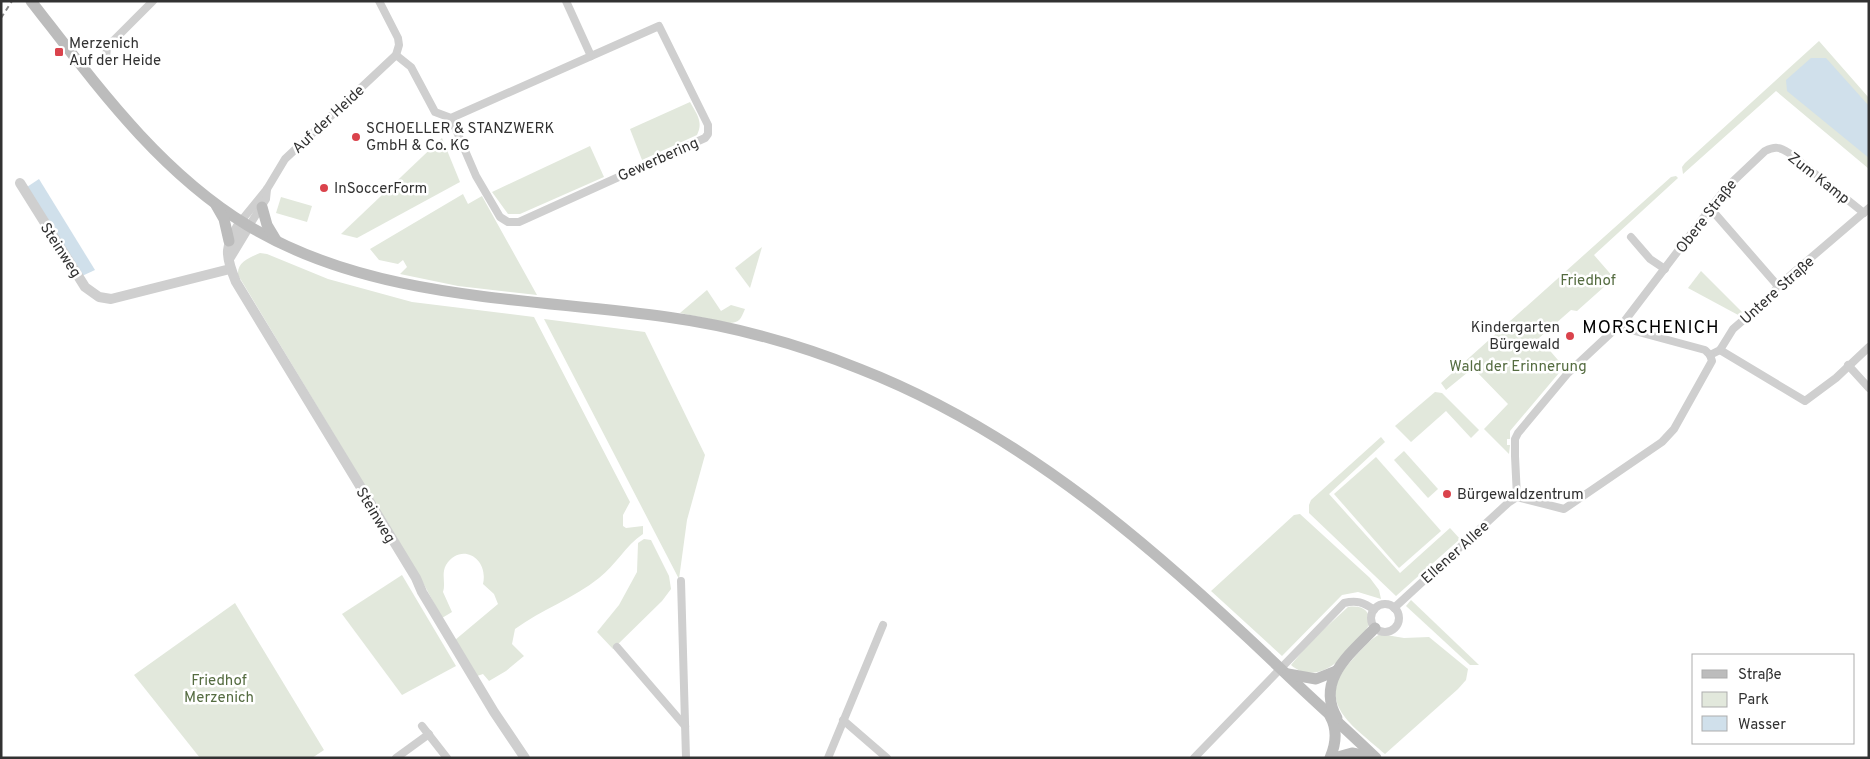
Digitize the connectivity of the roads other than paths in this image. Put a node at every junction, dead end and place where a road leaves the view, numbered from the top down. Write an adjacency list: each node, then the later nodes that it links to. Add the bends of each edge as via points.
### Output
1 (31, 1): 12 (main road, via 122,115 176,171)
2 (153, 1): 7 (street, via 107,48)
3 (379, 1): 5 (street, via 398,38)
4 (566, 1): 6 (street)
5 (396, 54): 8 (street, via 411,67 432,106 440,115); 11 (street, Auf der Heide, via 285,159)
6 (591, 56): 8 (street, Gewerbering); 8 (street, Gewerbering, via 659,26 708,125 708,134 519,222 508,222 500,216 476,176)
7 (106, 59)
8 (451, 118)
9 (1773, 147): 14 (street, Obere Straße, via 1740,174); 15 (street, Zum Kamp, via 1782,148)
10 (20, 184): 20 (street, Steinweg, via 91,294 111,299)
11 (267, 189): 13 (street, Auf der Heide); 16 (street, Auf der Heide)
12 (215, 203): 16 (main road); 19 (main road)
13 (262, 206): 16 (street, Auf der Heide); 18 (main road, via 267,225)
14 (1710, 208): 21 (street, Obere Straße); 22 (street)
15 (1866, 211): 22 (street, Untere Straße)
16 (245, 224): 18 (main road); 19 (street); 20 (street)
17 (1630, 237): 21 (street)
18 (276, 240): 37 (main road, via 327,263 431,290 669,317 788,342 862,369 979,426 1045,468 1149,548)
19 (229, 241): 20 (street, Steinweg)
20 (229, 264): 46 (street, Steinweg, via 236,282 416,578 478,687)
21 (1665, 270): 23 (street, Obere Straße)
22 (1778, 286): 25 (street, Untere Straße, via 1733,329)
23 (1620, 328): 26 (street, via 1705,350); 29 (street, Obere Straße, via 1568,373 1518,433 1515,456)
24 (1869, 347): 27 (street)
25 (1720, 350): 26 (street); 27 (street, via 1805,401)
26 (1710, 355): 29 (street, via 1712,362 1674,429 1662,442 1564,510)
27 (1848, 365): 28 (street)
28 (1869, 388)
29 (1518, 498): 31 (street, Ellener Allee, via 1508,503)
30 (681, 581): 42 (street)
31 (1394, 608): 32 (street, via 1385,604); 34 (street, via 1399,618 1395,628 1385,632)
32 (1374, 610): 34 (street, via 1371,619); 50 (street, via 1353,600 1344,603)
33 (884, 625): 39 (street)
34 (1375, 628): 36 (main road)
35 (617, 647): 42 (street)
36 (1336, 671): 37 (main road, via 1316,678); 40 (main road, via 1330,686 1330,702)
37 (1286, 674): 38 (main road)
38 (1326, 711): 40 (main road); 51 (main road, via 1335,729)
39 (843, 720): 48 (street); 49 (street)
40 (1340, 724): 52 (main road)
41 (422, 726): 43 (street)
42 (685, 726): 47 (street)
43 (429, 734): 44 (street); 45 (street)
44 (396, 758)
45 (446, 758)
46 (525, 758)
47 (686, 758)
48 (828, 758)
49 (887, 758)
50 (1194, 758)
51 (1332, 758): 52 (main road, via 1352,753)
52 (1375, 758)

